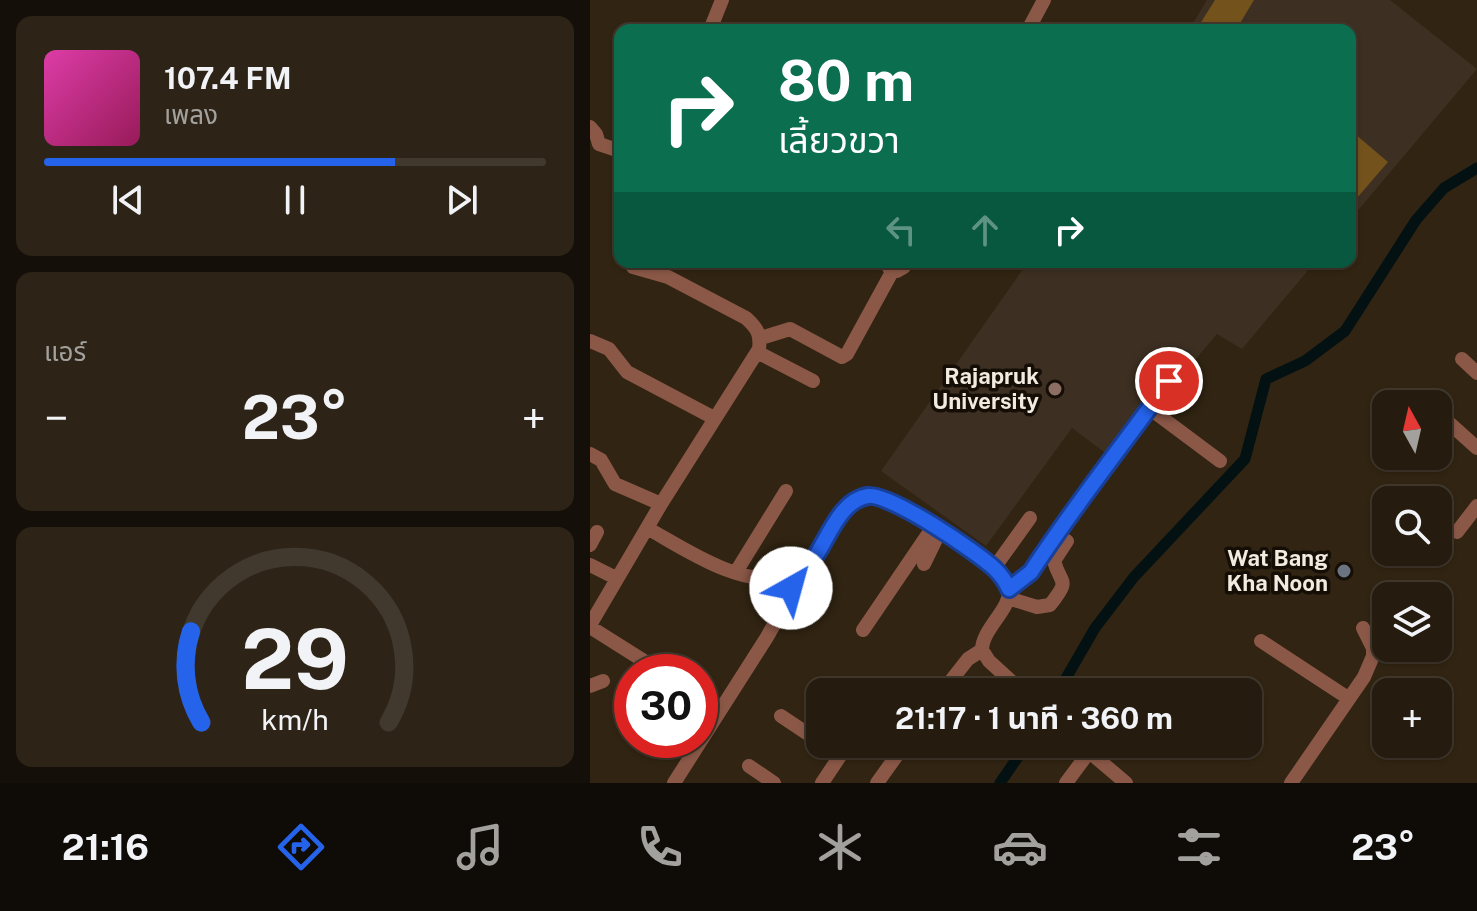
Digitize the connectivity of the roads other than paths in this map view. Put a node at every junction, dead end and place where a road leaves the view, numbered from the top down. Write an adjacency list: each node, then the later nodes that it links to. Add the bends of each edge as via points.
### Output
1 (722, 0): 3 (street)
2 (1044, 0): 4 (street)
3 (712, 24)
4 (1031, 24)
5 (590, 127): 6 (street, via 599,144)
6 (614, 149)
7 (645, 268): 9 (street)
8 (893, 268): 11 (street, via 847,354 837,355 790,329)
9 (670, 270): 11 (street, via 746,318 759,332)
10 (590, 341): 17 (street, via 609,349 627,372)
11 (759, 345): 14 (street); 17 (street)
12 (1462, 359): 13 (street)
13 (1477, 373)
14 (813, 381)
15 (1169, 381): 16 (street)
16 (1149, 408): 21 (street); 36 (street, via 1031,572)
17 (714, 418): 23 (street)
18 (1452, 426): 19 (street)
19 (1477, 448)
20 (590, 454): 23 (street, via 601,460 615,484)
21 (1220, 461)
22 (786, 491): 33 (street)
23 (661, 504): 26 (street)
24 (1477, 506): 28 (street)
25 (1030, 518): 32 (street)
26 (647, 528): 33 (street); 35 (street)
27 (937, 529): 30 (street); 32 (street); 34 (street, via 890,500 861,498); 39 (street)
28 (1457, 532)
29 (1067, 541): 36 (street, via 1054,561 1063,585 1050,605 1037,607)
30 (924, 564)
31 (590, 565): 35 (street)
32 (994, 568): 36 (street)
33 (736, 572): 34 (street)
34 (795, 576): 54 (street, via 767,637)
35 (616, 578): 37 (street)
36 (1009, 594): 41 (street)
37 (590, 626): 42 (street)
38 (1363, 628): 45 (street, via 1373,656)
39 (863, 630)
40 (1261, 641): 45 (street)
41 (982, 650): 43 (street); 44 (street)
42 (633, 654)
43 (953, 678)
44 (1008, 678)
45 (1348, 698): 59 (street)
46 (781, 716): 47 (street)
47 (806, 733)
48 (839, 758): 56 (street)
49 (895, 758): 57 (street)
50 (1079, 758): 58 (street)
51 (1095, 758): 53 (street)
52 (749, 766): 55 (street)
53 (1121, 782)
54 (674, 783)
55 (774, 783)
56 (822, 783)
57 (877, 783)
58 (1066, 783)
59 (1291, 783)

